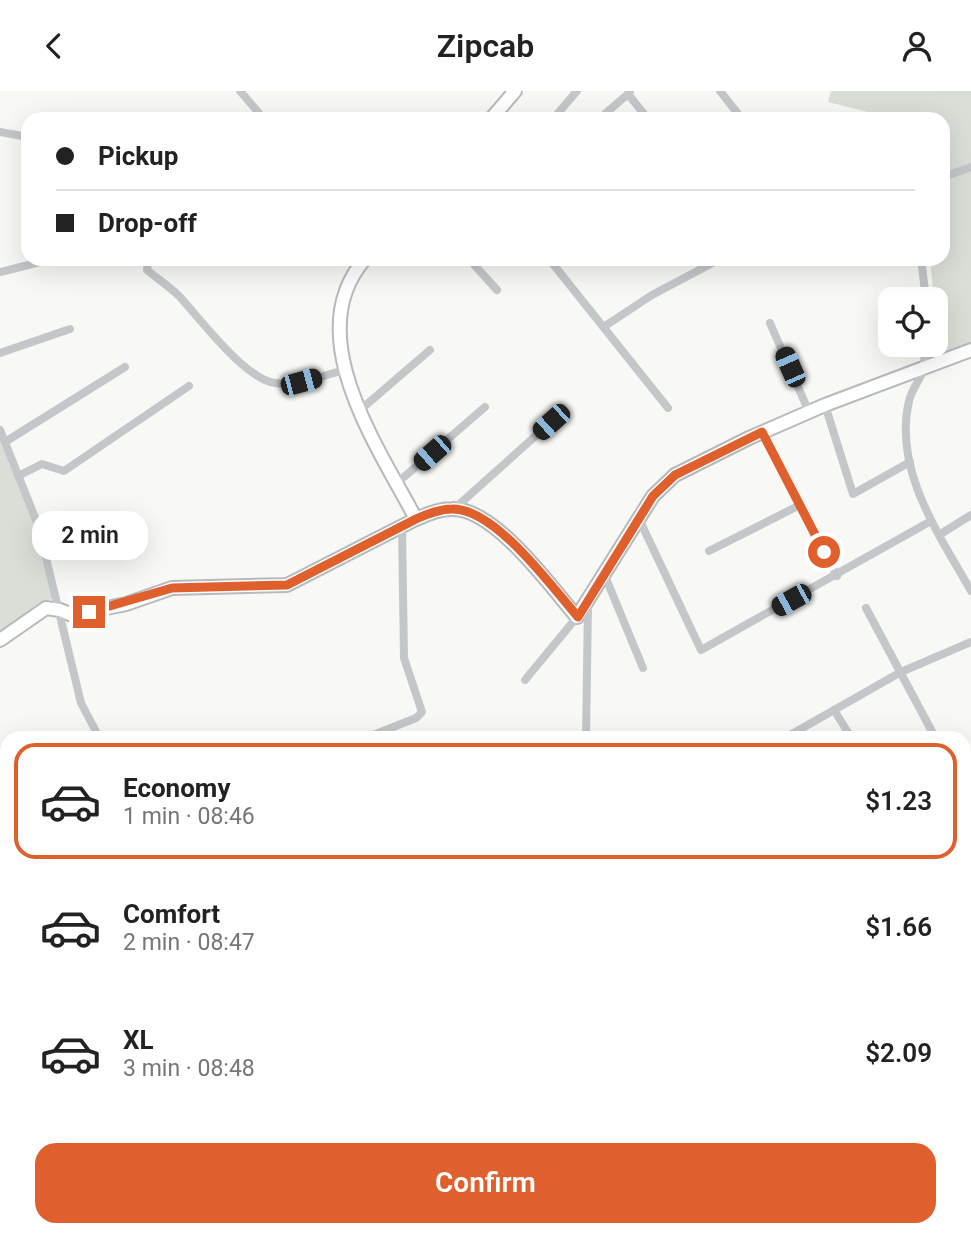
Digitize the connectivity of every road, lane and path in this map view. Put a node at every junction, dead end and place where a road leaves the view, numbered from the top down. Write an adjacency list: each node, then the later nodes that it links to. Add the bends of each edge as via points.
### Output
1 (240, 91): 6 (street)
2 (515, 91): 7 (street)
3 (578, 91): 8 (street)
4 (720, 91): 11 (street)
5 (629, 92): 9 (street); 10 (street)
6 (258, 112)
7 (497, 112)
8 (559, 112)
9 (607, 112)
10 (643, 112)
11 (736, 112)
12 (0, 132): 13 (street)
13 (21, 136)
14 (971, 166): 15 (street)
15 (950, 174)
16 (24, 266): 23 (street)
17 (147, 266): 35 (street, via 207,331 261,379 301,382)
18 (357, 266): 35 (street, via 341,297)
19 (475, 266): 25 (street)
20 (555, 266): 27 (street)
21 (707, 266): 27 (street)
22 (922, 266): 24 (street)
23 (0, 272)
24 (924, 287)
25 (497, 290)
26 (770, 323): 41 (street)
27 (606, 326): 39 (street)
28 (70, 329): 31 (street)
29 (430, 350): 40 (street)
30 (971, 350): 34 (street)
31 (0, 353)
32 (924, 357): 34 (street)
33 (125, 367): 45 (street)
34 (924, 369): 37 (street); 46 (street, via 909,400)
35 (344, 370): 40 (street)
36 (189, 386): 47 (street, via 64,471 41,464)
37 (825, 405): 41 (street); 46 (street, via 853,493)
38 (485, 407): 48 (street)
39 (668, 408)
40 (359, 411): 48 (street)
41 (809, 412): 44 (street)
42 (551, 422): 50 (street)
43 (0, 430): 45 (street)
44 (762, 432): 49 (street); 53 (street, via 675,475 653,496)
45 (5, 442): 47 (street)
46 (910, 462): 54 (street)
47 (18, 476): 63 (street, via 38,525)
48 (397, 483): 52 (street)
49 (800, 505): 57 (street); 59 (street)
50 (454, 509): 52 (street); 64 (street, via 475,515 498,530)
51 (971, 515): 56 (street)
52 (416, 519): 55 (street)
53 (639, 521): 58 (street); 59 (street, via 701,650)
54 (931, 521): 56 (street); 59 (street)
55 (402, 526): 63 (street, via 287,585 172,588 89,612 72,615); 72 (street, via 404,658 422,712)
56 (939, 535): 60 (street)
57 (709, 551)
58 (605, 576): 61 (street); 67 (street)
59 (837, 576)
60 (971, 591)
61 (588, 603): 64 (street); 73 (street)
62 (866, 608): 68 (street)
63 (60, 610): 65 (street, via 46,608); 71 (street, via 81,703)
64 (578, 617): 69 (street)
65 (0, 640)
66 (971, 642): 68 (street)
67 (643, 668)
68 (901, 672): 70 (street); 76 (street)
69 (525, 680)
70 (834, 710): 74 (street); 75 (street)
71 (96, 731)
72 (388, 731)
73 (586, 731)
74 (797, 731)
75 (847, 731)
76 (932, 731)

